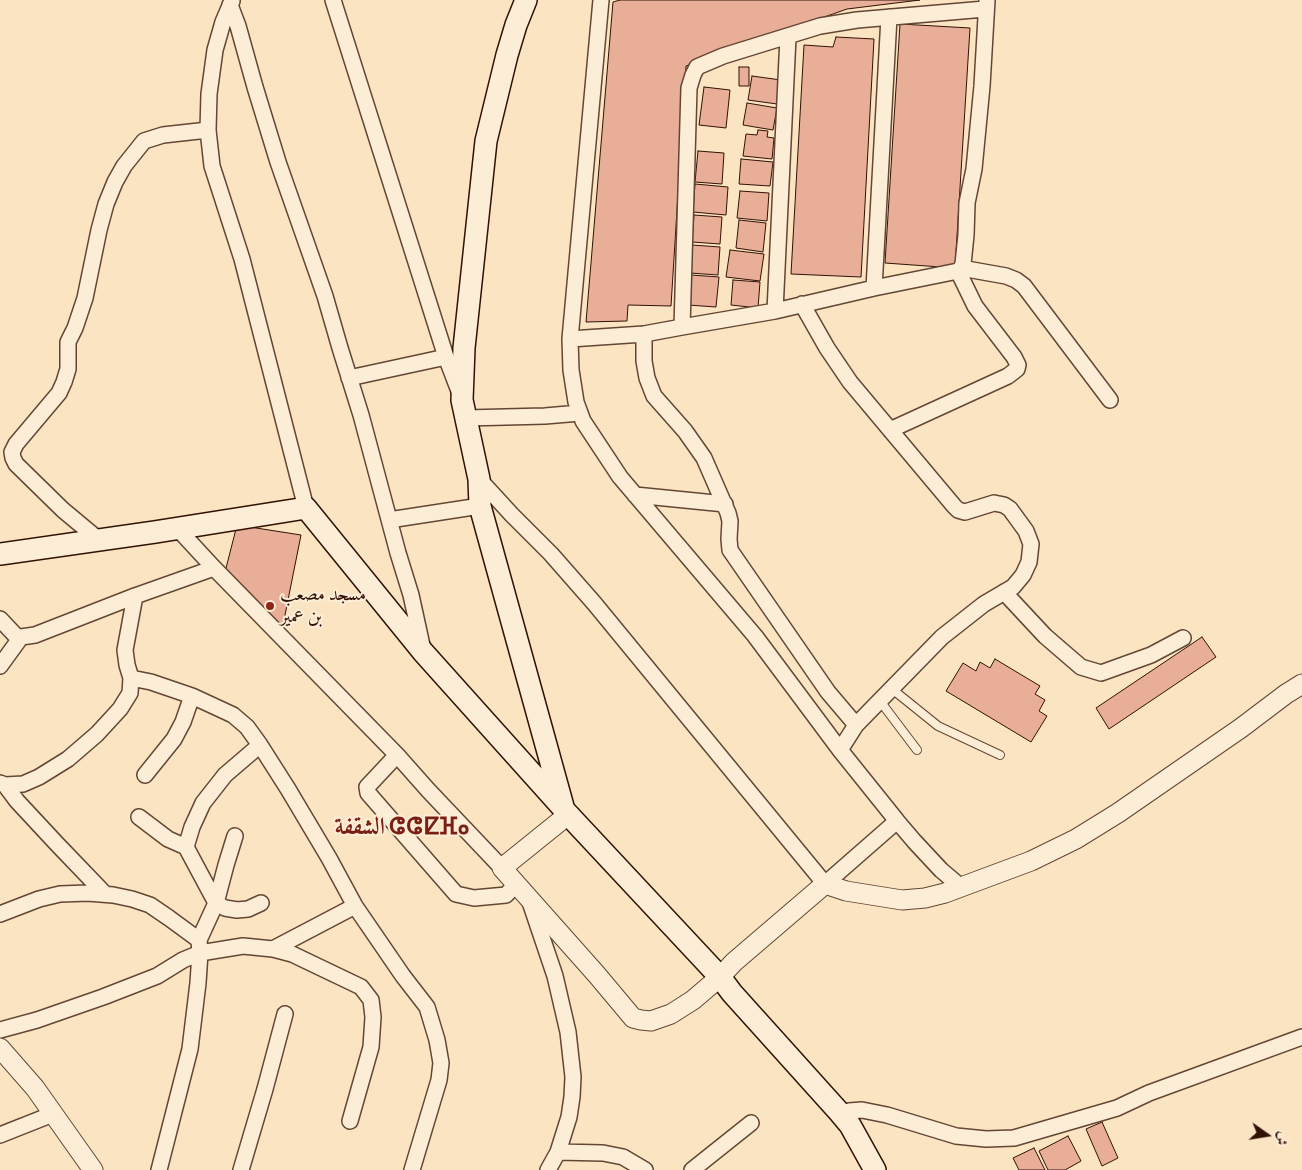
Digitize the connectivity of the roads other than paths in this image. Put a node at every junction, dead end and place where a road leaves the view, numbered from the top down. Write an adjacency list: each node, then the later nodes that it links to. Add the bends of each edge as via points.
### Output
1 (333, 0): 16 (street)
2 (526, 0): 19 (main road, via 507,55 486,142 464,348)
3 (601, 0): 15 (street)
4 (231, 2): 8 (street, via 215,50); 17 (street, via 278,162 325,296)
5 (986, 4): 6 (street); 9 (street, via 974,169 967,202 964,258)
6 (889, 17): 7 (street, via 820,26); 10 (street)
7 (788, 37): 12 (street); 13 (street, via 723,56 697,67 693,75 689,88)
8 (208, 130): 26 (street, via 212,166 242,259); 29 (street, via 163,135 144,141 124,166 106,204 85,298 68,342 68,368 64,382 12,452 16,464)
9 (959, 270): 10 (street); 18 (street, via 1006,276 1024,286); 21 (street, via 975,306 1014,357 1017,369)
10 (874, 288): 11 (street)
11 (802, 304): 12 (street); 21 (street, via 850,382)
12 (775, 310): 13 (street)
13 (682, 327): 14 (street)
14 (644, 334): 15 (street); 24 (street, via 644,361 654,396 700,452)
15 (570, 339): 20 (street, via 571,370)
16 (446, 356): 17 (street); 19 (street)
17 (349, 378): 27 (street)
18 (1110, 400)
19 (464, 409): 20 (street, via 545,416); 22 (main road)
20 (580, 412): 23 (street, via 604,454)
21 (890, 430): 32 (street, via 958,510 965,512 994,503 1004,505 1026,531 1032,544 1030,562 1014,587)
22 (479, 479): 25 (main road); 59 (street, via 594,603)
23 (635, 494): 24 (street); 46 (street, via 755,636)
24 (724, 504): 44 (street, via 730,521 730,550 828,692)
25 (480, 506): 27 (street); 52 (main road)
26 (306, 508): 28 (main road); 37 (main road)
27 (389, 520): 37 (street, via 411,595)
28 (177, 528): 29 (main road); 31 (street)
29 (99, 540): 30 (main road)
30 (0, 554)
31 (214, 568): 33 (street); 48 (street)
32 (1004, 592): 36 (street, via 1045,636 1081,668 1101,673 1151,655); 41 (street, via 942,638)
33 (135, 596): 35 (street, via 35,635); 39 (street, via 125,650)
34 (0, 618): 35 (street, via 16,636)
35 (21, 637): 38 (street)
36 (1183, 638)
37 (423, 652): 52 (main road)
38 (0, 666)
39 (131, 678): 42 (street); 51 (street, via 130,693 120,709 68,759 23,784)
40 (1302, 684): 60 (street, via 1076,839 1031,862)
41 (892, 689): 43 (street); 49 (lane, via 938,726)
42 (192, 696): 45 (street, via 232,714); 50 (street, via 174,739)
43 (880, 701): 44 (street); 47 (lane)
44 (856, 725): 46 (street)
45 (260, 744): 56 (street, via 226,775 203,803); 65 (street)
46 (840, 750): 54 (street)
47 (917, 750)
48 (397, 755): 57 (street); 58 (street, via 367,787 368,793 456,894 474,898 506,895)
49 (1000, 755)
50 (145, 775)
51 (2, 784): 61 (street)
52 (567, 812): 57 (street); 69 (main road)
53 (139, 817): 56 (street, via 168,839)
54 (897, 821): 59 (street); 60 (street, via 941,870)
55 (235, 836): 63 (street)
56 (186, 846): 63 (street)
57 (502, 868): 58 (street)
58 (516, 884): 62 (street)
59 (825, 884): 60 (street, via 846,891 902,900 925,898); 69 (street)
60 (961, 887)
61 (105, 894): 66 (street, via 60,894); 67 (street, via 150,905 170,918)
62 (529, 898): 69 (street, via 633,1018 651,1021 671,1014); 79 (street, via 555,976 571,1057 572,1097)
63 (216, 903): 64 (street, via 237,910); 67 (street)
64 (261, 903)
65 (355, 906): 68 (street); 83 (street, via 427,1007 437,1040 441,1063 439,1080)
66 (0, 914)
67 (199, 947): 68 (street); 71 (street, via 157,976 37,1020); 81 (street, via 190,1048)
68 (273, 949): 76 (street, via 292,954 361,987 371,1000 371,1047)
69 (720, 977): 74 (main road)
70 (285, 1014): 82 (street)
71 (0, 1030)
72 (1302, 1037): 74 (street, via 1149,1092 1117,1108 1014,1138 956,1136 862,1110)
73 (0, 1048): 75 (street)
74 (840, 1113): 87 (main road)
75 (53, 1114): 78 (street); 80 (street)
76 (350, 1121)
77 (751, 1123): 86 (street)
78 (0, 1135)
79 (558, 1152): 84 (street); 85 (street, via 623,1157)
80 (93, 1170)
81 (159, 1170)
82 (241, 1170)
83 (412, 1170)
84 (548, 1170)
85 (645, 1170)
86 (692, 1170)
87 (874, 1170)

